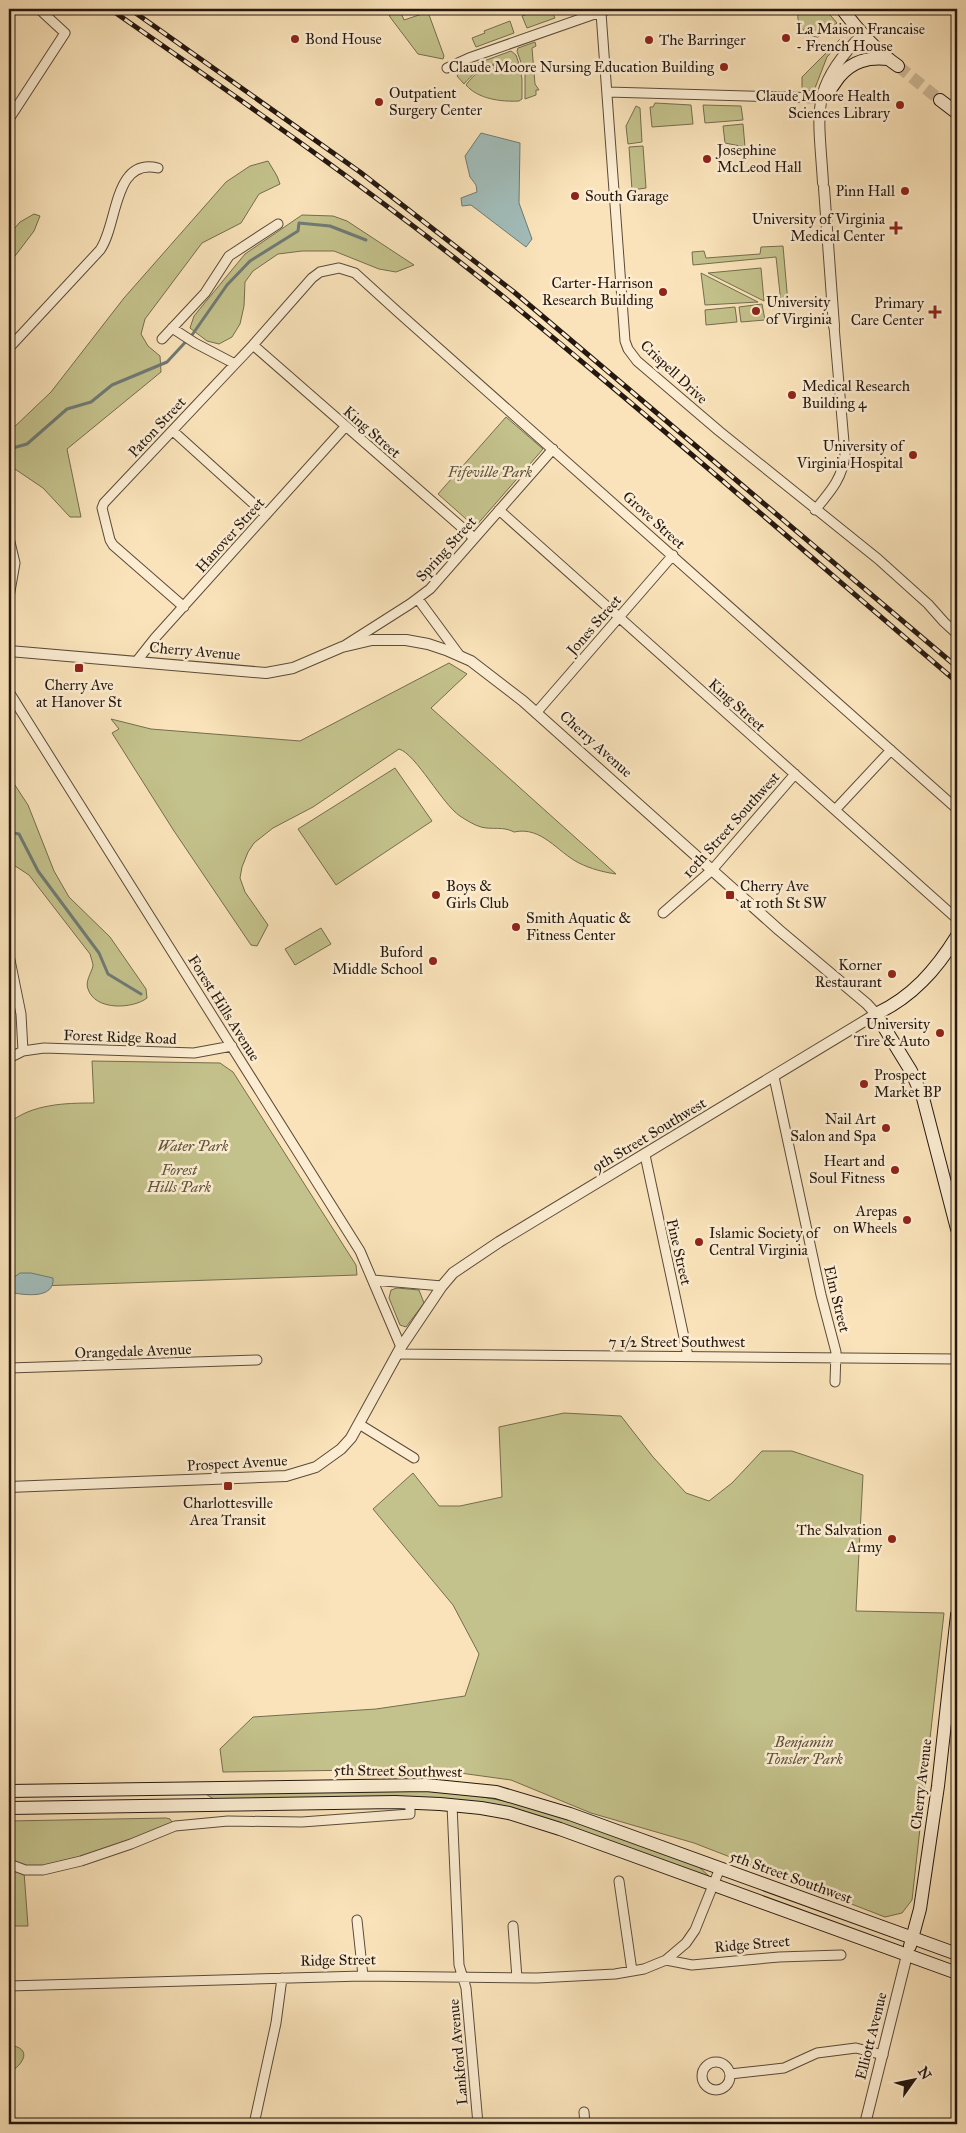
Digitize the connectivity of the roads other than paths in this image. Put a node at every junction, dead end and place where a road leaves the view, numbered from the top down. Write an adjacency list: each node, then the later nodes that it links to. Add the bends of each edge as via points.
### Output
1 (38, 9): 10 (street, via 65,33)
2 (842, 9): 4 (main road)
3 (605, 11): 5 (street); 6 (street, Crispell Drive)
4 (863, 34): 7 (street, via 841,55 826,79); 7 (main road, via 893,63 865,59 852,65)
5 (447, 68)
6 (608, 92): 7 (street); 24 (street, Crispell Drive, via 628,349 644,367)
7 (821, 98): 14 (street, via 818,113)
8 (940, 100): 9 (main road)
9 (957, 113)
10 (9, 119)
11 (158, 168): 18 (street, via 143,167 130,174 118,197 106,242)
12 (278, 224): 15 (street, via 229,256 206,293)
13 (325, 271): 17 (street, Paton Street, via 312,278); 22 (street, Grove Street, via 339,268 362,278)
14 (834, 326): 24 (street, via 844,467 838,483)
15 (172, 328): 16 (street); 19 (street)
16 (162, 339)
17 (253, 345): 19 (street, Paton Street); 20 (street, King Street)
18 (9, 348)
19 (235, 364): 21 (street, Paton Street)
20 (345, 427): 25 (street, Hanover Street); 27 (street, King Street)
21 (173, 431): 25 (street); 31 (street, Paton Street, via 102,508 113,545)
22 (553, 448): 23 (street, Spring Street); 28 (street, Grove Street)
23 (500, 510): 27 (street, Spring Street); 32 (street, King Street)
24 (815, 510): 33 (street, Crispell Drive, via 878,559)
25 (266, 515): 31 (street, Hanover Street)
26 (9, 538): 29 (street, via 14,563)
27 (474, 538): 30 (street, Spring Street)
28 (673, 556): 32 (street, Jones Street); 40 (street, Grove Street)
29 (9, 597)
30 (418, 599): 34 (street, Spring Street); 36 (street)
31 (184, 607): 37 (street, Hanover Street)
32 (619, 617): 39 (street, Jones Street); 41 (street, King Street)
33 (957, 634)
34 (342, 647): 36 (street, Cherry Avenue, via 372,640 406,640); 37 (street, Cherry Avenue, via 280,672)
35 (9, 651): 37 (street, Cherry Avenue)
36 (460, 656): 39 (street, Cherry Avenue, via 492,676)
37 (136, 662)
38 (9, 692): 52 (street, Forest Hills Avenue)
39 (536, 713): 44 (street, Cherry Avenue)
40 (891, 750): 42 (street, Grove Street); 43 (street)
41 (795, 774): 43 (street, King Street); 44 (street, 10th Street Southwest)
42 (957, 809)
43 (835, 810): 46 (street, King Street)
44 (712, 870): 45 (street, 10th Street Southwest); 51 (street, Cherry Avenue)
45 (663, 912)
46 (957, 919)
47 (957, 936): 50 (main road)
48 (9, 954): 53 (street, via 21,1014)
49 (957, 954): 50 (main road)
50 (942, 961): 51 (main road, via 910,993)
51 (876, 1014): 55 (street, 9th Street Southwest); 57 (main road, Cherry Avenue, via 911,1071 923,1098)
52 (232, 1046): 53 (street, Forest Ridge Road, via 194,1053 44,1048); 58 (street, Forest Hills Avenue, via 360,1251)
53 (23, 1051): 54 (street, Forest Ridge Road)
54 (9, 1058)
55 (774, 1077): 56 (street, 9th Street Southwest); 62 (street, Elm Street)
56 (645, 1155): 59 (street, 9th Street Southwest, via 499,1242 453,1273); 61 (street, Pine Street)
57 (957, 1229)
58 (373, 1280): 59 (street); 60 (street, Forest Hills Avenue)
59 (442, 1286): 60 (street, 9th Street Southwest)
60 (399, 1350): 61 (street, 7 1/2 Street Southwest); 67 (street, Prospect Avenue)
61 (688, 1356): 62 (street, 7 1/2 Street Southwest)
62 (836, 1357): 63 (street, 7 1/2 Street Southwest); 66 (street, Elm Street)
63 (957, 1359)
64 (257, 1360): 65 (street, Orangedale Avenue)
65 (9, 1368)
66 (835, 1382)
67 (359, 1424): 68 (street); 69 (street, Prospect Avenue, via 329,1459 316,1467 286,1476)
68 (414, 1458)
69 (9, 1487)
70 (957, 1615): 71 (main road, Cherry Avenue)
71 (951, 1717): 86 (main road, Cherry Avenue, via 920,1910)
72 (189, 1788): 73 (main road, 5th Street Southwest); 76 (street); 81 (main road, 5th Street Southwest, via 426,1785 496,1792 570,1814)
73 (9, 1791)
74 (322, 1803): 75 (main road, 5th Street Southwest); 76 (main road, 5th Street Southwest); 79 (street)
75 (410, 1803): 77 (main road, 5th Street Southwest); 79 (street, via 410,1814)
76 (189, 1805): 78 (main road, 5th Street Southwest)
77 (452, 1805): 83 (main road, 5th Street Southwest, via 509,1813); 94 (street, Lankford Avenue)
78 (9, 1808)
79 (322, 1820): 80 (street, via 228,1821 175,1826 81,1861 43,1870 25,1870)
80 (9, 1864)
81 (720, 1868): 83 (street, Ridge Street); 86 (main road, 5th Street Southwest)
82 (619, 1881): 91 (street)
83 (713, 1884): 89 (main road, 5th Street Southwest); 90 (street, Ridge Street, via 695,1930 686,1943)
84 (357, 1920): 93 (street)
85 (513, 1926): 96 (street)
86 (912, 1938): 87 (main road); 89 (main road, Cherry Avenue)
87 (957, 1954)
88 (841, 1955): 90 (street, Ridge Street, via 692,1965)
89 (907, 1955): 92 (main road); 98 (street, Elliott Avenue)
90 (666, 1960): 91 (street, Ridge Street)
91 (632, 1971): 96 (street, Ridge Street)
92 (957, 1973)
93 (364, 1976): 94 (street, Ridge Street); 95 (street, Ridge Street)
94 (462, 1977): 96 (street, Ridge Street); 103 (street, Lankford Avenue, via 466,1988)
95 (282, 1978): 97 (street, Ridge Street); 102 (street, via 276,2023)
96 (516, 1978)
97 (9, 1986)
98 (883, 2054): 99 (street, via 856,2048 836,2050 817,2053 784,2068); 105 (street, Elliott Avenue)
99 (730, 2074)
100 (584, 2112): 104 (street)
101 (957, 2121): 106 (street)
102 (254, 2124)
103 (478, 2124)
104 (585, 2124)
105 (865, 2124)
106 (950, 2124)

